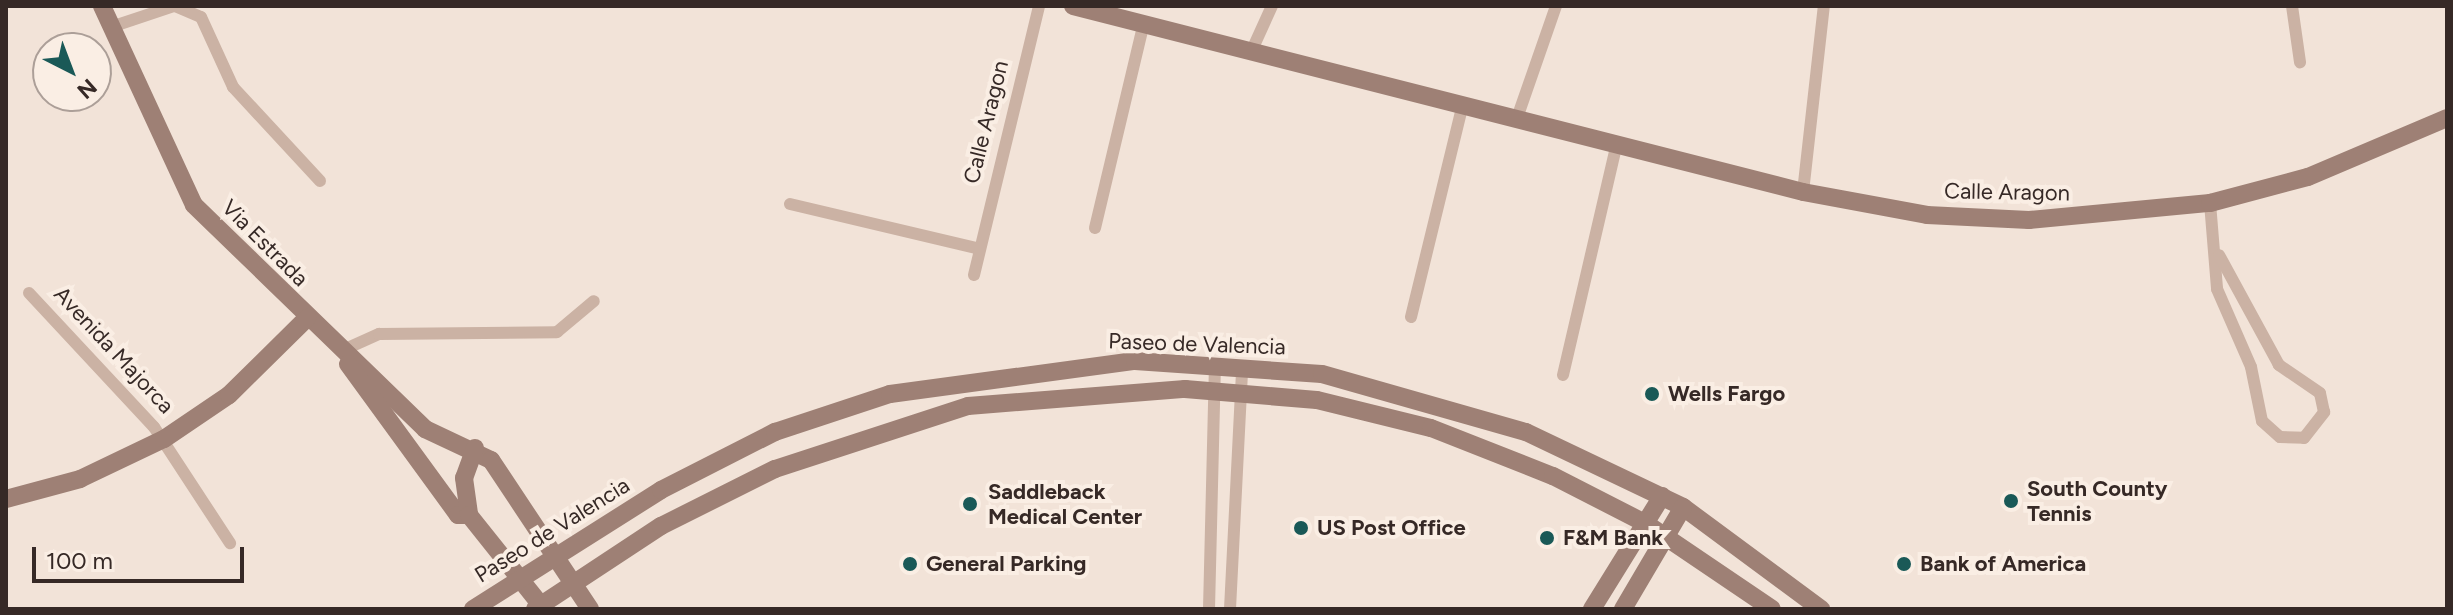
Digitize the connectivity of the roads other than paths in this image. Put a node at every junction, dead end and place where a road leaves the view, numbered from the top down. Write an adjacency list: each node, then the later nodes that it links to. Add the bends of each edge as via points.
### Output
1 (102, 6): 10 (street, Via Estrada)
2 (174, 6): 10 (street); 17 (street, via 201,17 233,87)
3 (1039, 6): 22 (street, Calle Aragon)
4 (1073, 6): 9 (street, Calle Aragon)
5 (1272, 6): 11 (street)
6 (1556, 6): 14 (street)
7 (1824, 6): 18 (street)
8 (2292, 6): 12 (street)
9 (1144, 23): 11 (street, Calle Aragon); 21 (street)
10 (111, 27): 28 (street, Via Estrada, via 194,205)
11 (1252, 50): 13 (street, Calle Aragon)
12 (2300, 62)
13 (1463, 104): 14 (street, Calle Aragon); 27 (street)
14 (1517, 118): 16 (street, Calle Aragon)
15 (2447, 118): 19 (street, Calle Aragon, via 2308,177)
16 (1617, 143): 18 (street, Calle Aragon); 32 (street)
17 (320, 181)
18 (1803, 192): 19 (street, Calle Aragon, via 1927,215 2029,220)
19 (2210, 203): 23 (street)
20 (790, 204): 22 (street)
21 (1095, 228)
22 (980, 249): 24 (street, Calle Aragon)
23 (2219, 255): 23 (street, via 2217,289 2251,367 2262,421 2280,437 2304,438 2324,412 2320,393 2273,356)
24 (974, 275)
25 (29, 293): 35 (street, Avenida Majorca)
26 (594, 301): 29 (street, via 557,332 379,334)
27 (1411, 317)
28 (307, 318): 29 (street, Via Estrada); 35 (street, Avenida Majorca, via 229,395)
29 (341, 351): 36 (street, Via Estrada, via 425,429); 40 (street, Via Estrada, via 364,393 448,503 458,515)
30 (1215, 367): 31 (street, Paseo de Valencia); 33 (street); 44 (street, Paseo de Valencia, via 1088,365 890,394 724,456)
31 (1242, 369): 34 (street); 37 (street, Paseo de Valencia, via 1322,374 1526,432)
32 (1563, 375)
33 (1216, 391): 34 (street, Paseo de Valencia); 46 (street, Paseo de Valencia, via 968,406 775,469 661,526); 50 (street)
34 (1241, 393): 41 (street, Paseo de Valencia, via 1317,400 1431,428 1553,476); 51 (street)
35 (164, 439): 38 (street, Avenida Majorca, via 80,479); 43 (street, Avenida Majorca)
36 (475, 448): 40 (street, via 464,478); 44 (street)
37 (1662, 496): 39 (street, Paseo de Valencia); 41 (street)
38 (6, 499)
39 (1683, 507): 42 (street); 55 (street, Paseo de Valencia)
40 (469, 515): 45 (street, Via Estrada)
41 (1645, 523): 42 (street, Paseo de Valencia); 52 (street)
42 (1666, 535): 53 (street); 54 (street, Paseo de Valencia)
43 (230, 543)
44 (554, 556): 45 (street, Paseo de Valencia); 46 (street)
45 (520, 577): 47 (street, Via Estrada); 48 (street, Paseo de Valencia)
46 (573, 584): 47 (street, Paseo de Valencia); 49 (street)
47 (540, 608)
48 (473, 609)
49 (590, 609)
50 (1209, 609)
51 (1230, 609)
52 (1592, 609)
53 (1623, 609)
54 (1772, 609)
55 (1821, 609)

